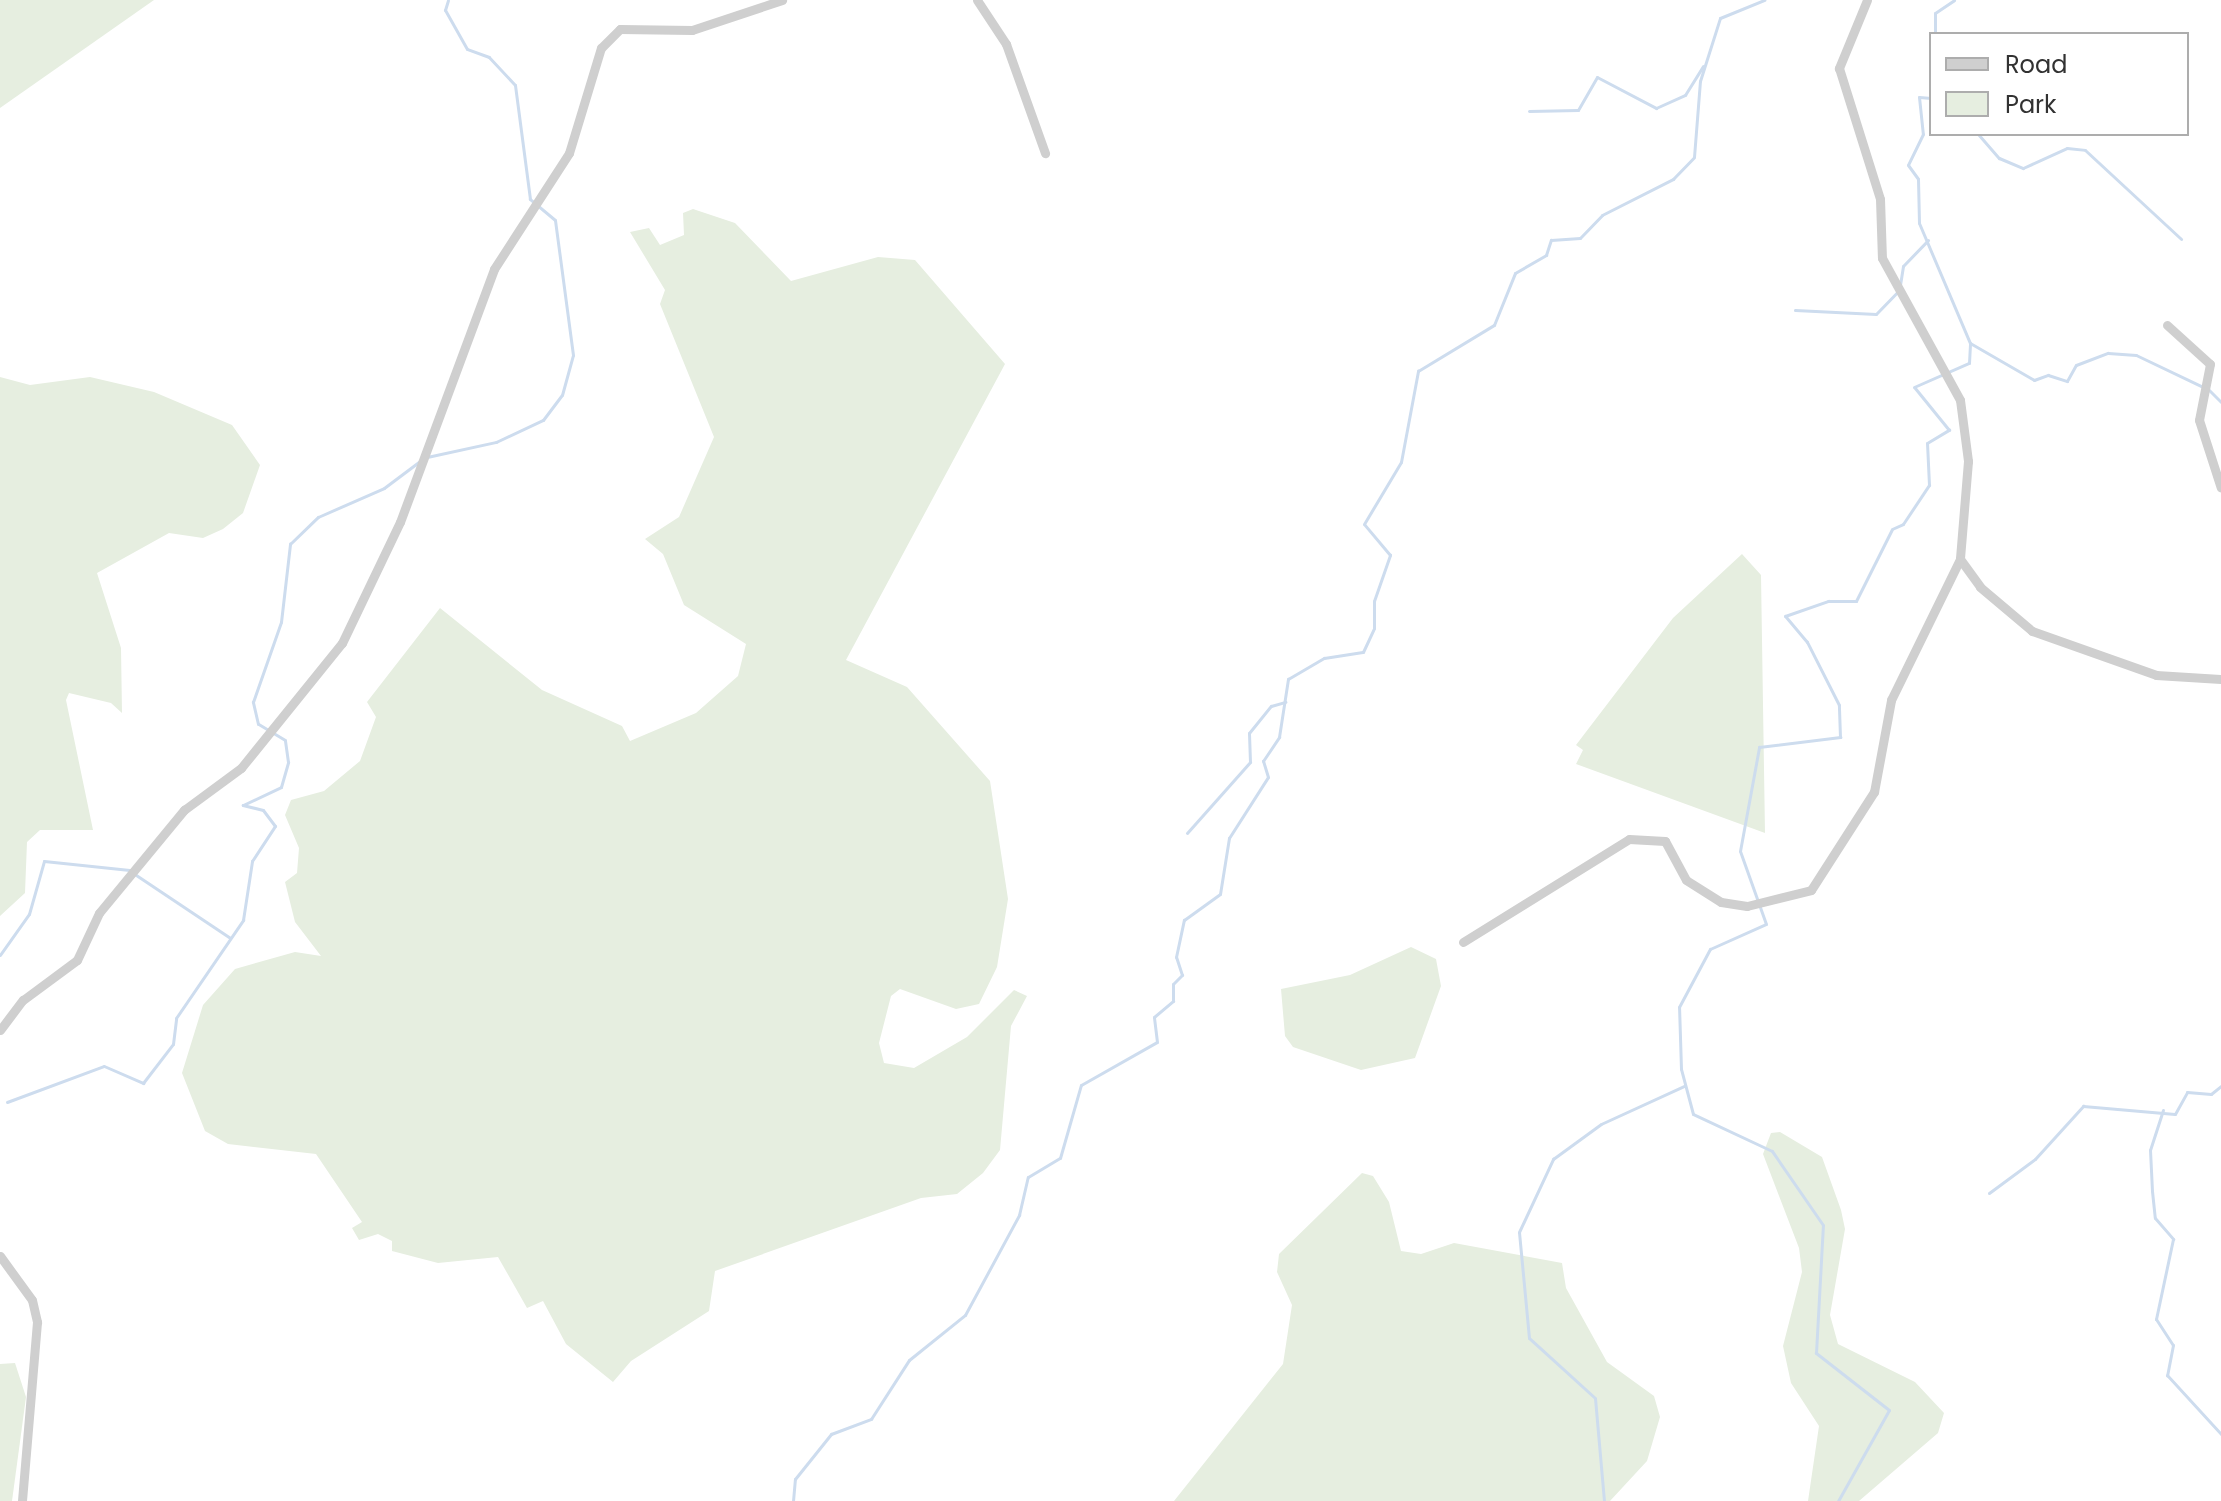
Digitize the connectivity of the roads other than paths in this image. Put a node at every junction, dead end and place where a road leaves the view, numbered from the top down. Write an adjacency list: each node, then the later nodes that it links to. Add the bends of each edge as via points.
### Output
1 (782, 0): 10 (street, via 692,30 620,29 601,48 569,153 494,269 400,522 342,643 241,768 184,810 99,913 77,960 23,1000)
2 (977, 0): 4 (street, via 1006,44)
3 (1867, 0): 7 (street, via 1839,68 1880,199 1882,258 1960,400 1968,461)
4 (1045, 153)
5 (2167, 325): 6 (street, via 2210,364 2199,420)
6 (2221, 488)
7 (1960, 559): 8 (street, via 1980,587 2032,631 2156,675); 9 (street, via 1891,700 1874,792 1811,890 1747,906 1721,902 1686,880 1665,841 1629,839)
8 (2221, 679)
9 (1463, 942)
10 (0, 1030)
11 (0, 1256): 12 (street, via 32,1300 37,1322)
12 (22, 1501)

